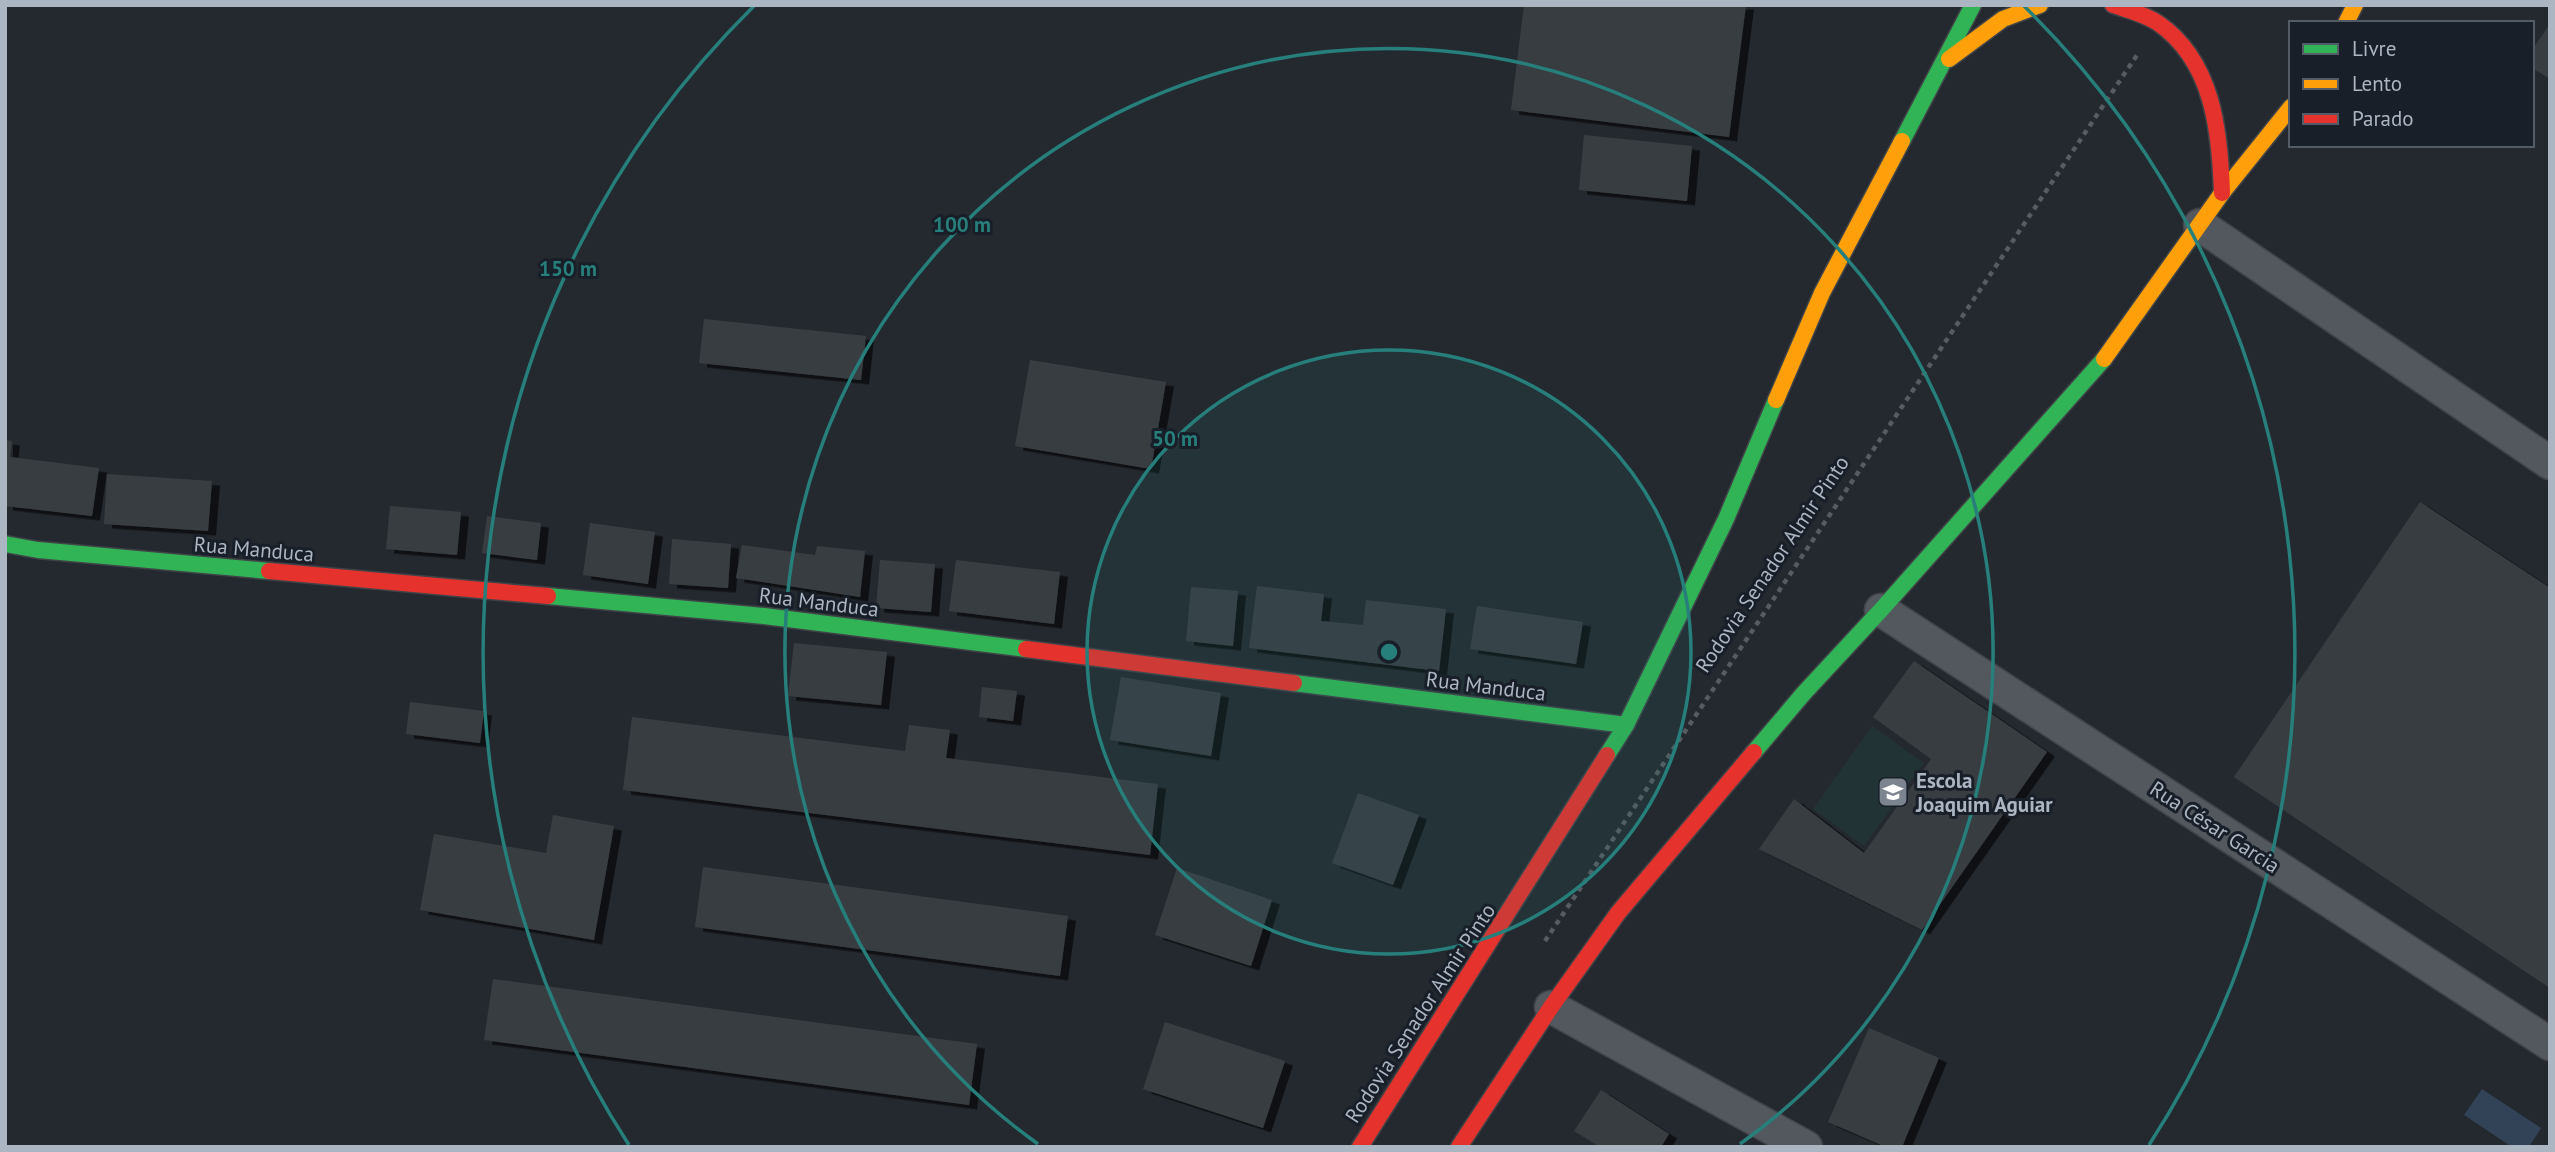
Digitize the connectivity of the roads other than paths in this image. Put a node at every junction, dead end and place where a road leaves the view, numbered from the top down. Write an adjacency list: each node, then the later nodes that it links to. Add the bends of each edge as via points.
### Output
1 (1973, 5): 6 (main road, Rodovia Senador Almir Pinto)
2 (2040, 5): 6 (main road, via 2003,19)
3 (2113, 5): 8 (main road, via 2158,23 2196,66 2217,115)
4 (2355, 5): 5 (main road)
5 (2347, 21)
6 (1939, 66): 13 (main road, Rodovia Senador Almir Pinto, via 1822,293 1726,519)
7 (2289, 109): 8 (main road)
8 (2222, 193): 9 (main road)
9 (2200, 225): 10 (street); 12 (main road, via 2113,348)
10 (2550, 463)
11 (5, 544): 13 (main road, Rua Manduca, via 764,616)
12 (1881, 610): 14 (main road, via 1804,693 1618,913); 15 (street, Rua César Garcia)
13 (1626, 725): 16 (main road, Rodovia Senador Almir Pinto)
14 (1551, 1007): 17 (main road); 18 (street)
15 (2550, 1044)
16 (1360, 1147)
17 (1460, 1147)
18 (1806, 1147)

